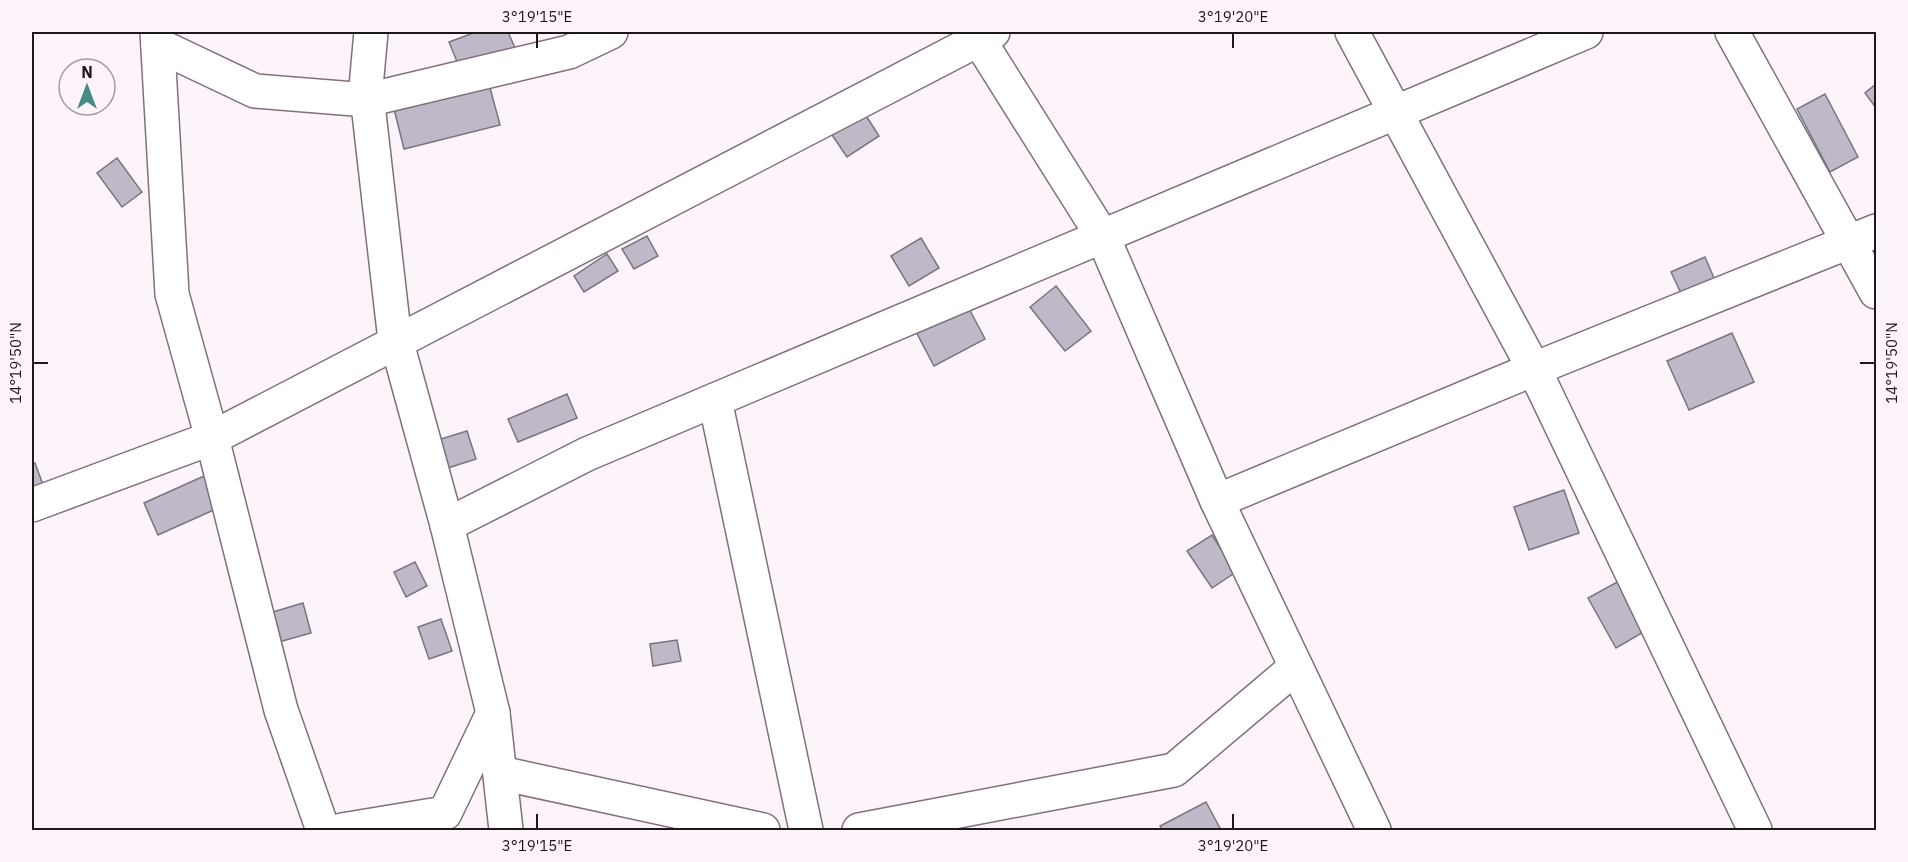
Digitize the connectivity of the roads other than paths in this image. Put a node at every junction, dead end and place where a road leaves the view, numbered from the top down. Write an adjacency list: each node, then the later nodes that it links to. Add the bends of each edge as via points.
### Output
1 (371, 32): 8 (street)
2 (611, 32): 8 (street, via 569,52)
3 (1352, 32): 9 (street)
4 (1586, 32): 9 (street)
5 (1732, 32): 11 (street)
6 (982, 34): 10 (street); 13 (street)
7 (157, 38): 8 (street, via 255,91); 16 (street, via 172,294)
8 (367, 100): 13 (street)
9 (1398, 112): 10 (street); 14 (street)
10 (1103, 237): 15 (street); 17 (street)
11 (1863, 237): 12 (street); 14 (street)
12 (1876, 292)
13 (396, 342): 16 (street); 19 (street)
14 (1534, 369): 17 (street); 30 (street)
15 (715, 400): 19 (street, via 587,454); 27 (street)
16 (212, 438): 18 (street); 23 (street, via 281,710)
17 (1217, 501): 20 (street)
18 (32, 505)
19 (447, 525): 21 (street)
20 (1296, 668): 28 (street, via 1174,770); 29 (street)
21 (493, 713): 22 (street); 24 (street, via 445,813)
22 (500, 773): 25 (street); 26 (street)
23 (323, 831)
24 (342, 831)
25 (506, 831)
26 (763, 831)
27 (806, 831)
28 (859, 831)
29 (1374, 831)
30 (1755, 831)

